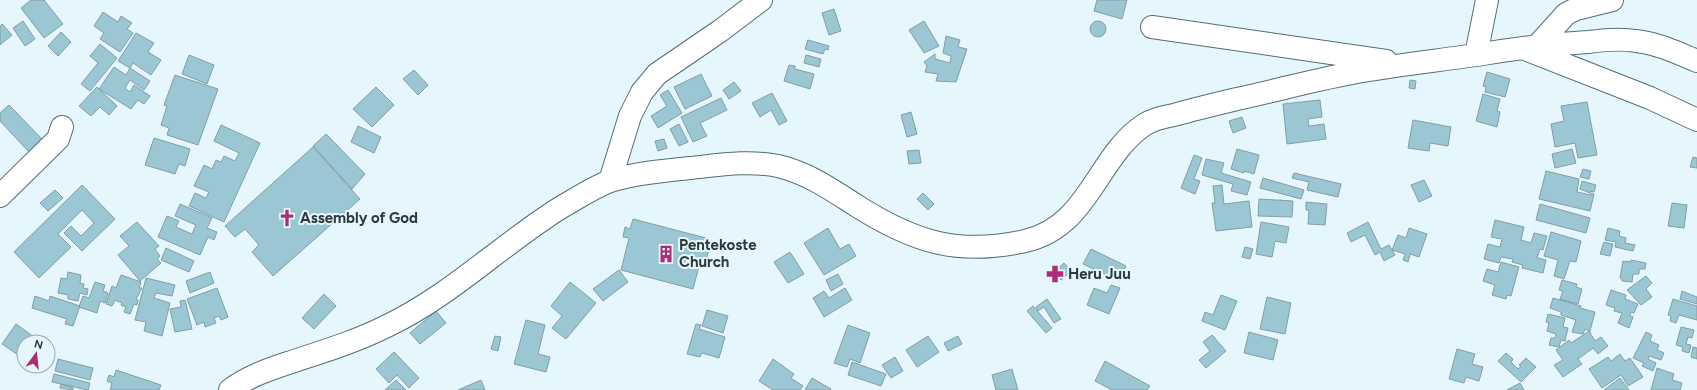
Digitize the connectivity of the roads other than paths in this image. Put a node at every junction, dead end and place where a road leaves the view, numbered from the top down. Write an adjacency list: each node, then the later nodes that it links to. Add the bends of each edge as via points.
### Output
1 (761, 0): 11 (street, via 657,74 642,92 630,116)
2 (1487, 0): 6 (street)
3 (1612, 0): 5 (street, via 1566,14)
4 (1152, 27): 8 (street)
5 (1530, 47): 6 (street); 7 (street, via 1611,40 1637,41); 9 (street)
6 (1476, 55): 8 (street)
7 (1697, 61)
8 (1411, 64): 11 (street, via 1362,71 1150,121 1128,137 1088,196 1067,219 1030,240 994,246 964,248 928,241 886,224 813,178 772,165 722,164)
9 (1697, 120)
10 (62, 127): 12 (street, via 58,139)
11 (610, 181): 13 (street, via 540,221 403,318 364,337 261,372)
12 (0, 196)
13 (230, 390)

